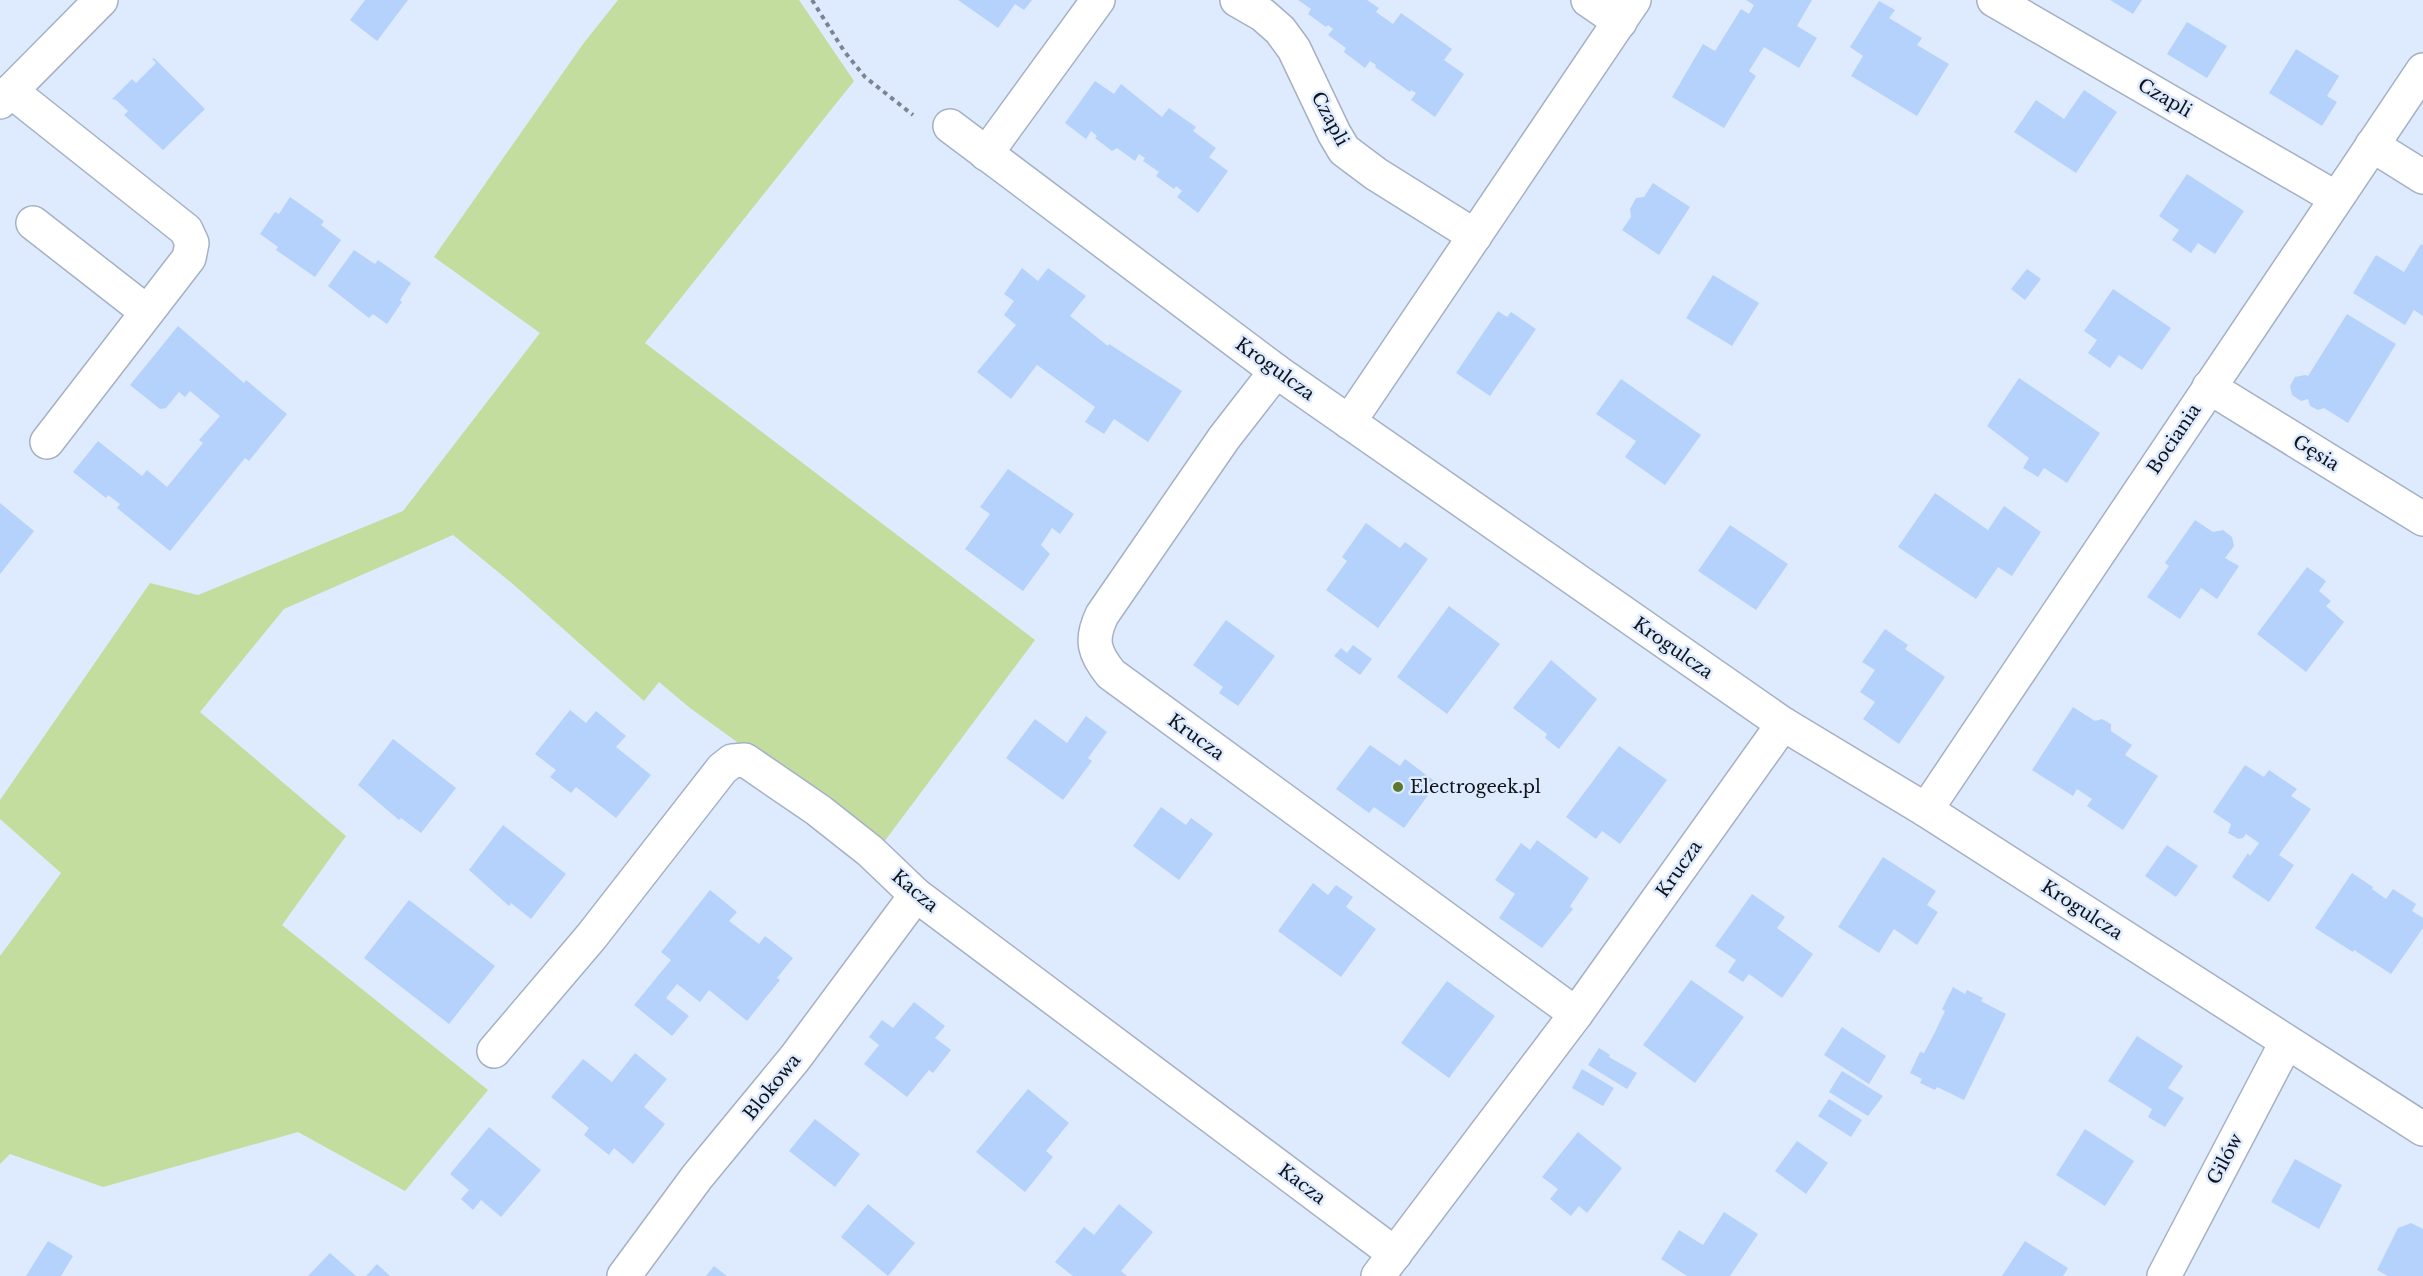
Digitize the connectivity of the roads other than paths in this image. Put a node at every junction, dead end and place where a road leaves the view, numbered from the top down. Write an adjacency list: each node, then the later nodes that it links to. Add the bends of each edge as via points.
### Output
1 (101, 0): 8 (street)
2 (1098, 0): 11 (street)
3 (1237, 0): 15 (street, Czapli, via 1263,15 1294,49 1344,150)
4 (1588, 0): 6 (street)
5 (1994, 0): 13 (street, Czapli)
6 (1627, 11): 15 (street)
7 (2423, 70): 10 (street, Bociania)
8 (6, 97): 16 (street, via 186,230 192,243 189,258)
9 (950, 126): 11 (street, Krogulcza)
10 (2372, 145): 12 (street); 13 (street, Bociania)
11 (986, 154): 17 (street, Krogulcza)
12 (2423, 177)
13 (2336, 198): 18 (street, Bociania)
14 (33, 223): 16 (street)
15 (1475, 236): 19 (street)
16 (147, 312): 20 (street)
17 (1276, 371): 19 (street, Krogulcza); 25 (street, Krucza, via 1224,438 1102,615 1096,628 1099,659 1120,681)
18 (2209, 387): 21 (street, Gęsia); 23 (street, Bociania)
19 (1349, 422): 22 (street, Krogulcza)
20 (47, 442)
21 (2423, 519)
22 (1783, 724): 23 (street, Krogulcza); 25 (street, Krucza)
23 (1926, 810): 26 (street, Krogulcza)
24 (916, 895): 27 (street, Kacza, via 870,851 818,810 744,760 732,761); 29 (street, Kacza); 30 (street, Blokowa, via 795,1058 697,1177)
25 (1576, 1014): 29 (street, Krucza)
26 (2286, 1043): 28 (street, Krogulcza); 31 (street, Gilów)
27 (494, 1051)
28 (2423, 1129)
29 (1387, 1265)
30 (624, 1276)
31 (2164, 1276)

